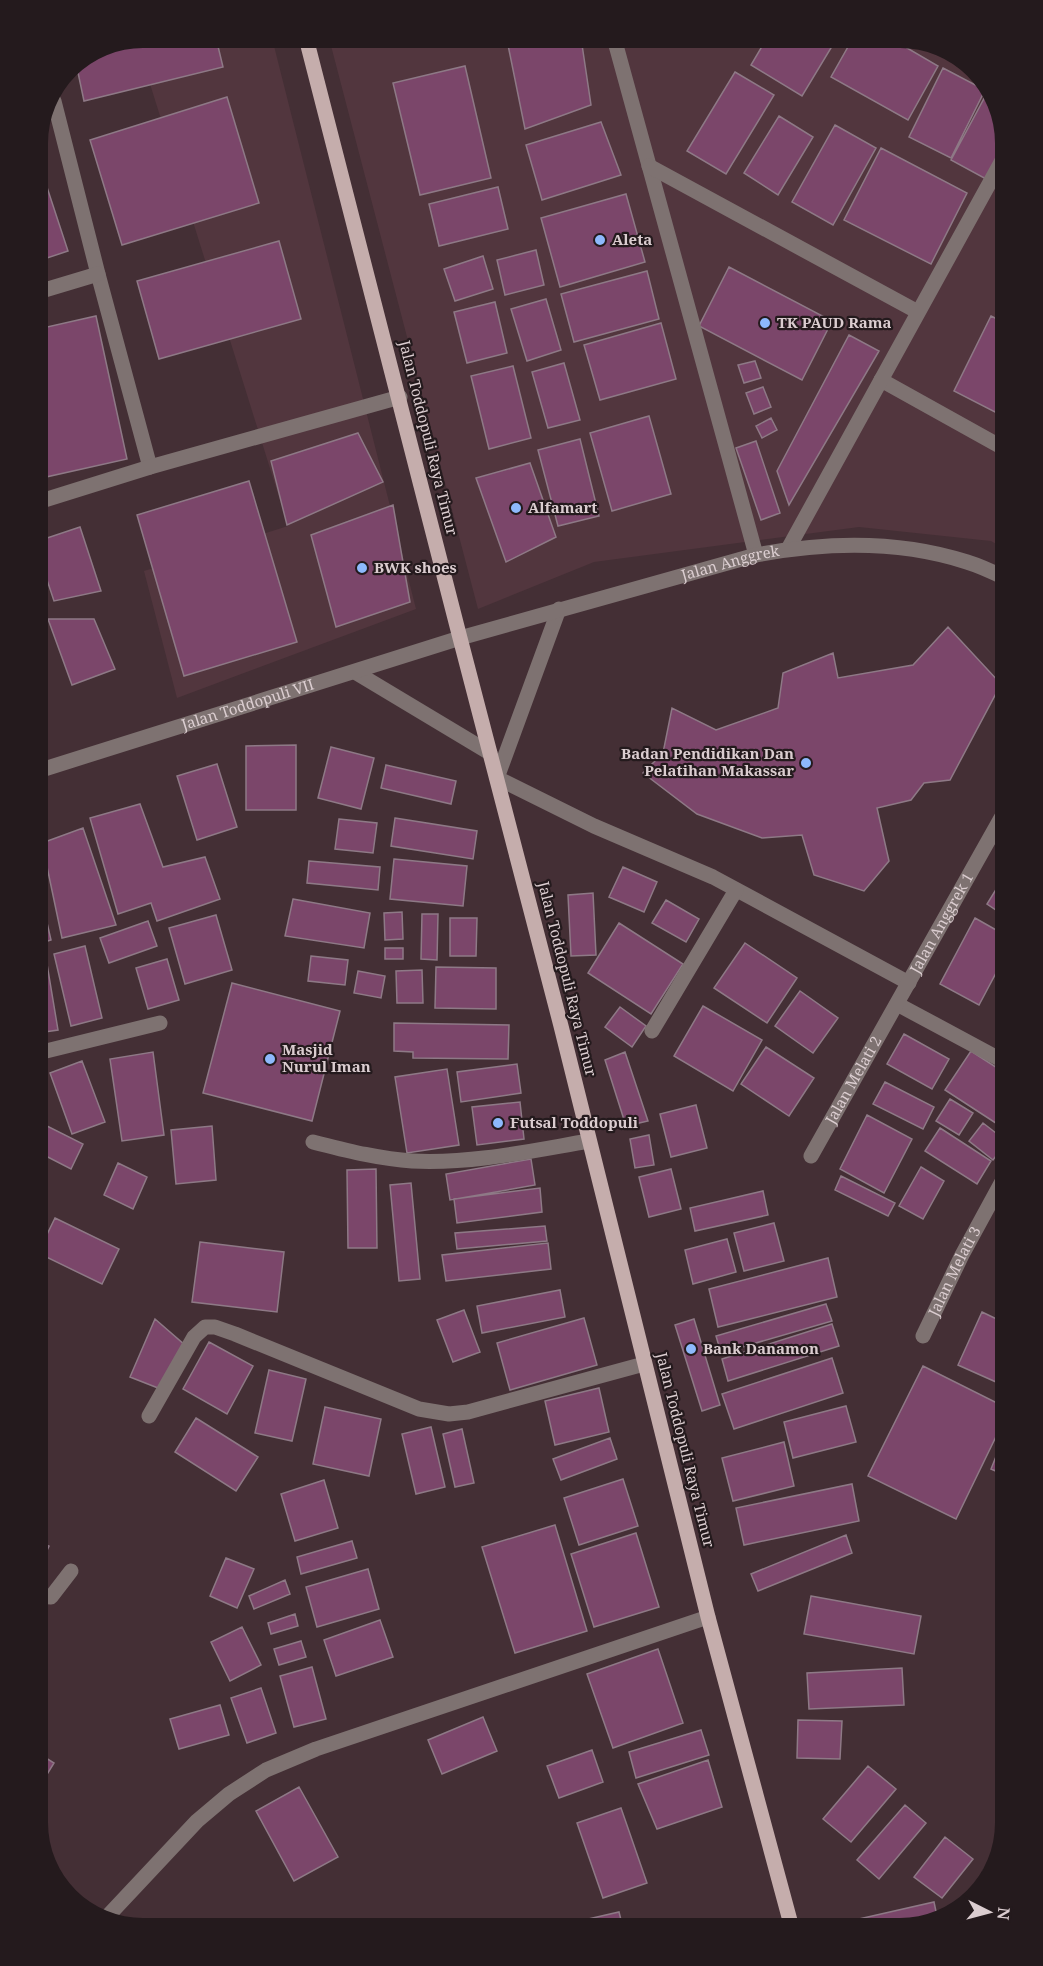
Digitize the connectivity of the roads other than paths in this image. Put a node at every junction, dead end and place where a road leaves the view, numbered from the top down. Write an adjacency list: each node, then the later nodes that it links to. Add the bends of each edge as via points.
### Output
1 (309, 48): 10 (main road, Jalan Toddopuli Raya Timur)
2 (617, 48): 4 (street)
3 (55, 106): 6 (street)
4 (650, 166): 8 (street); 15 (street)
5 (995, 173): 8 (street)
6 (98, 274): 7 (street); 12 (street)
7 (48, 289)
8 (918, 312): 9 (street)
9 (880, 380): 11 (street); 14 (street)
10 (400, 397): 12 (street); 18 (main road, Jalan Toddopuli Raya Timur)
11 (995, 443)
12 (150, 467): 13 (street)
13 (48, 499)
14 (788, 549): 15 (street, Jalan Anggrek); 16 (street, Jalan Anggrek, via 838,544 912,549 967,562)
15 (756, 555): 17 (street, Jalan Anggrek)
16 (995, 574)
17 (559, 609): 18 (street, Jalan Anggrek); 22 (street)
18 (460, 638): 19 (street, Jalan Toddopuli VII); 20 (main road, Jalan Toddopuli Raya Timur)
19 (355, 672): 20 (street); 21 (street, Jalan Toddopuli VII)
20 (490, 753): 22 (main road, Jalan Toddopuli Raya Timur)
21 (48, 768)
22 (497, 778): 24 (street); 31 (main road, Jalan Toddopuli Raya Timur)
23 (995, 843): 25 (street, Jalan Anggrek 1)
24 (735, 890): 25 (street); 28 (street)
25 (909, 983): 26 (street, Jalan Anggrek 1)
26 (897, 1004): 30 (street); 33 (street, Jalan Melati 2)
27 (160, 1023): 29 (street)
28 (652, 1031)
29 (48, 1051)
30 (995, 1057)
31 (589, 1141): 32 (street, via 445,1162 409,1161); 36 (main road, Jalan Toddopuli Raya Timur)
32 (313, 1142)
33 (811, 1156)
34 (995, 1194): 35 (street, Jalan Melati 3)
35 (922, 1336)
36 (644, 1364): 37 (street, via 449,1414 419,1409 235,1334 205,1327 194,1337); 40 (main road, Jalan Toddopuli Raya Timur)
37 (149, 1416)
38 (71, 1571): 39 (street, via 61,1587)
39 (48, 1597)
40 (708, 1617): 41 (street, via 316,1749 267,1770 197,1821); 42 (main road, Jalan Toddopuli Raya Timur)
41 (111, 1913)
42 (789, 1918)

